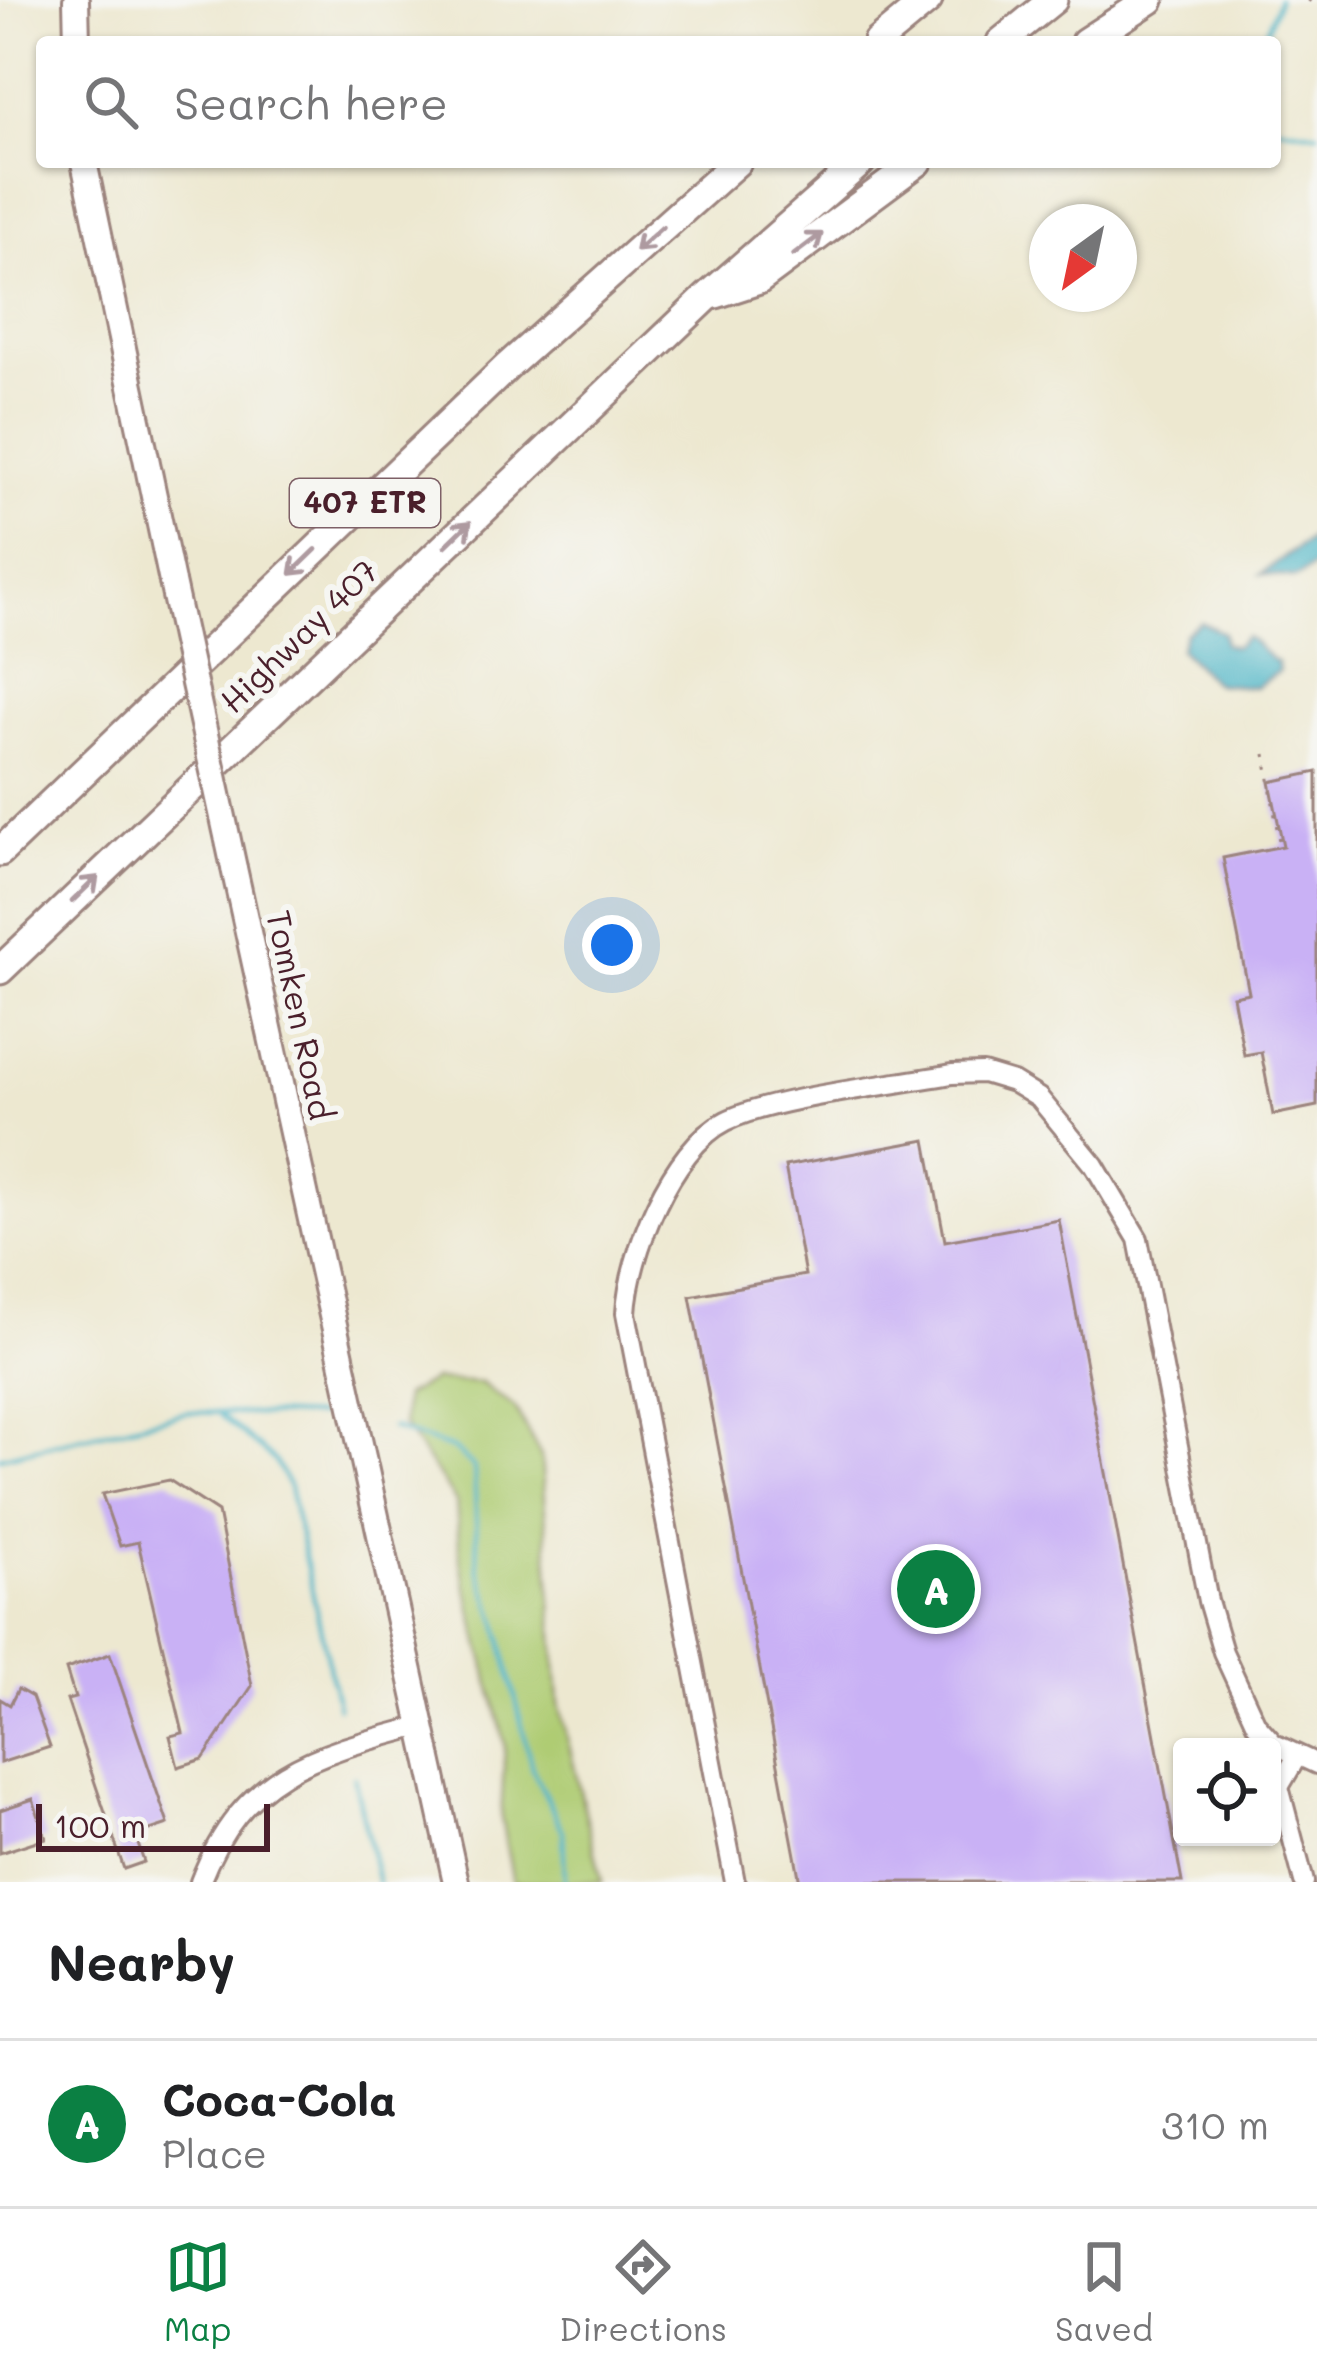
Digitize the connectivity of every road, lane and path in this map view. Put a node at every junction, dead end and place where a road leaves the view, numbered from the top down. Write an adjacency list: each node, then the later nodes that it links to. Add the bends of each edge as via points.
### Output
1 (76, 0): 7 (main road)
2 (928, 0): 8 (highway)
3 (1053, 0): 9 (highway)
4 (1150, 0): 10 (highway)
5 (1308, 0): 6 (path)
6 (1317, 4)
7 (77, 36)
8 (884, 36)
9 (1008, 36)
10 (1094, 36)
11 (85, 168): 20 (main road, Tomken Road, bridge)
12 (730, 168): 18 (highway, Highway 407 / 407 ETR, one-way to 18, via 509,365)
13 (854, 168): 15 (highway, Highway 407 / 407 ETR)
14 (910, 168): 15 (highway, one-way to 14, via 759,280)
15 (706, 298): 19 (highway, Highway 407 / 407 ETR, one-way to 15)
16 (1265, 754): 17 (path)
17 (1279, 841)
18 (0, 852)
19 (0, 970)
20 (421, 1726): 23 (street, via 289,1768 244,1805); 24 (main road, Tomken Road)
21 (1296, 1758): 22 (street); 25 (street, via 1256,1724 1223,1652 1138,1239 1094,1165 1039,1098 983,1073 952,1074 745,1114 704,1137 654,1210 635,1255 626,1312); 26 (street, via 1280,1787)
22 (1317, 1764)
23 (200, 1882)
24 (456, 1882)
25 (735, 1882)
26 (1304, 1882)

